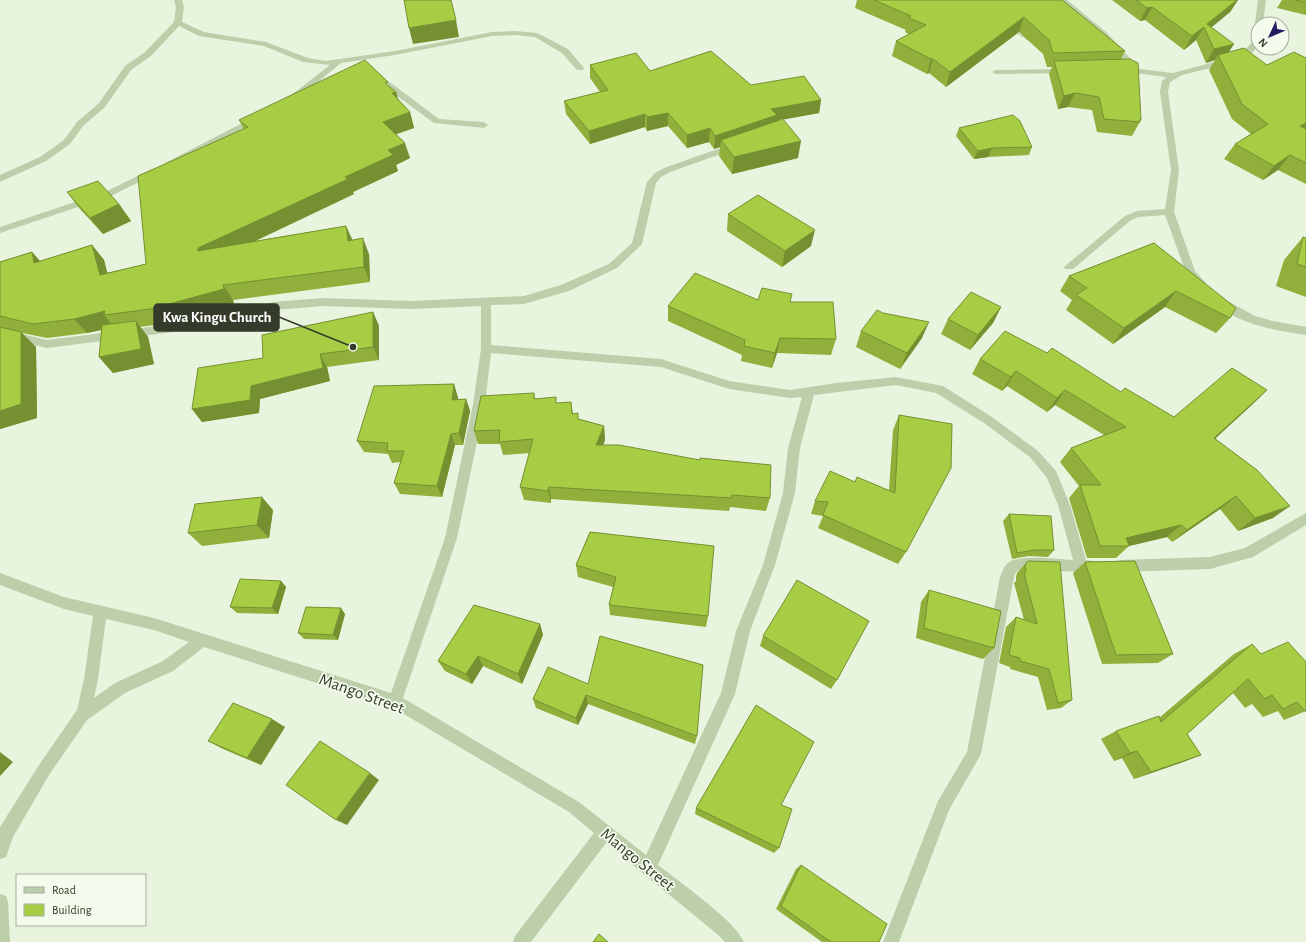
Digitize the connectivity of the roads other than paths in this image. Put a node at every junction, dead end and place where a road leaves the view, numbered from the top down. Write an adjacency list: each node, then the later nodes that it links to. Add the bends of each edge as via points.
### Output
1 (178, 0): 5 (street)
2 (1063, 0): 11 (street, via 1103,34)
3 (1262, 0): 4 (street)
4 (1260, 16)
5 (178, 23): 7 (street, via 202,34 266,44 306,60); 19 (street, via 148,54 128,68 102,105 80,124 67,142 43,159)
6 (1250, 50): 14 (street, via 1228,61)
7 (339, 62): 8 (street, via 358,62 492,34 515,33 537,35 550,41 565,51); 15 (street)
8 (580, 68)
9 (1116, 69): 11 (street)
10 (1073, 71): 12 (street)
11 (1137, 71): 14 (street)
12 (996, 72)
13 (373, 74): 17 (street, via 437,121)
14 (1174, 76): 20 (street, via 1166,81 1164,92 1175,170)
15 (287, 103)
16 (267, 113): 21 (street, via 108,194)
17 (484, 125)
18 (746, 142): 23 (street, via 658,175 652,182 637,244 613,266 565,288 524,300)
19 (0, 179)
20 (1170, 212): 22 (street, via 1138,214 1128,218); 24 (street, via 1191,273 1210,292 1249,319 1278,328)
21 (0, 230)
22 (1069, 267)
23 (486, 303): 25 (street, via 411,305 323,302 273,306 214,322 47,344); 26 (street)
24 (1306, 331)
25 (0, 333)
26 (486, 349): 27 (street, via 661,363 729,385 790,394); 33 (street, via 479,404 451,538)
27 (809, 391): 29 (street, via 896,381 939,389 988,420 1034,454 1052,475 1064,504); 37 (street, via 794,448 790,493 769,565 743,631 728,694)
28 (1306, 518): 29 (street, via 1248,553 1210,563)
29 (1081, 566): 42 (street, via 1017,564 1011,568 974,754 943,806)
30 (0, 579): 31 (street, Mango Street, via 64,603)
31 (100, 612): 32 (street, Mango Street, via 154,624); 34 (street, via 92,679)
32 (203, 639): 33 (street, Mango Street); 34 (street, via 168,666 120,688)
33 (394, 701): 35 (street, Mango Street, via 574,807)
34 (80, 717): 36 (street, via 6,833)
35 (604, 832): 37 (street, Mango Street); 40 (street)
36 (0, 851)
37 (649, 868): 41 (street, Mango Street, via 723,928)
38 (0, 902): 39 (street)
39 (2, 942)
40 (521, 942)
41 (736, 942)
42 (891, 942)

